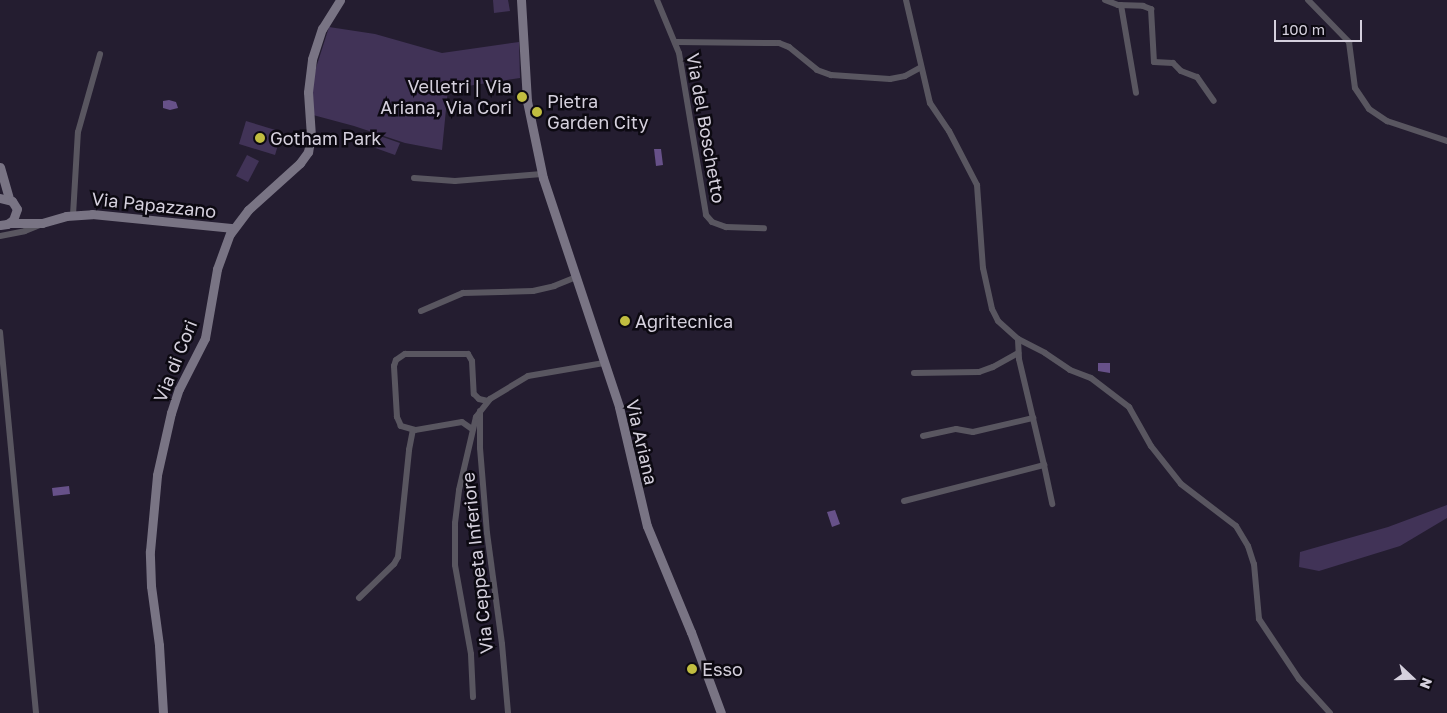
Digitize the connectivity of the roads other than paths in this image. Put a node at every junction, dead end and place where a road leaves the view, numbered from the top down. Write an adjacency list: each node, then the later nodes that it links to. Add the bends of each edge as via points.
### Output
1 (340, 0): 23 (main road, Via di Cori, via 322,29 312,64 308,92 311,139 308,152)
2 (522, 0): 15 (main road, Via Ariana, via 526,94)
3 (657, 0): 8 (street, Via del Boschetto)
4 (906, 0): 10 (street)
5 (1105, 0): 7 (street)
6 (1308, 0): 13 (street, via 1349,42 1354,86 1369,109 1387,121)
7 (1121, 5): 11 (street); 12 (street, via 1143,6 1152,10 1154,62 1173,63 1181,71 1197,77)
8 (676, 42): 10 (street, Via del Boschetto, via 778,43 789,47 817,70 833,76 890,79 905,76); 24 (street, Via del Boschetto, via 706,215 712,222 726,227)
9 (100, 54): 18 (street, via 78,132)
10 (921, 67): 29 (street, via 932,108 949,131 977,185 980,242 992,309 1001,326)
11 (1136, 93)
12 (1214, 101)
13 (1447, 141)
14 (0, 167): 17 (main road)
15 (542, 174): 16 (street, via 455,181); 26 (main road, Via Ariana)
16 (414, 178)
17 (8, 201): 19 (main road); 20 (main road, via 17,213)
18 (73, 215): 21 (main road, Via Papazzano); 23 (main road, Via Papazzano, via 92,214)
19 (30, 222): 20 (main road, Via Papazzano); 21 (main road, Via Papazzano)
20 (10, 223): 22 (main road, Via Papazzano)
21 (42, 223): 25 (street, Via Papazzano, via 25,232)
22 (0, 224)
23 (233, 228): 45 (main road, Via di Cori, via 218,266 205,338 173,404 156,479 150,566 160,648)
24 (764, 228)
25 (0, 236)
26 (576, 277): 27 (street, via 533,291 463,293); 31 (main road, Via Ariana)
27 (421, 311)
28 (0, 332): 44 (street)
29 (1018, 340): 30 (street); 48 (street, via 1070,370 1093,379 1129,407 1151,446 1181,484 1236,526 1255,567 1259,619 1299,680)
30 (1018, 352): 32 (street, via 979,372); 35 (street)
31 (604, 363): 33 (street, Via Ceppeta Inferiore, via 531,374); 47 (main road, Via Ariana, via 622,420 645,521 692,632)
32 (914, 373)
33 (488, 401): 34 (street, Via Ceppeta Inferiore); 37 (street, via 479,399 474,393 472,361 468,354 402,355 394,366 397,419 402,427)
34 (480, 410): 36 (street, Via Ceppeta Inferiore); 46 (street, Via Ceppeta Inferiore, via 487,533)
35 (1033, 418): 38 (street, via 972,432 956,429); 39 (street)
36 (472, 429): 37 (street, via 462,422); 43 (street, Via Ceppeta Inferiore, via 456,502 455,534 456,569 471,654)
37 (413, 430): 42 (street, via 398,557)
38 (923, 436)
39 (1044, 465): 40 (street); 41 (street)
40 (904, 501)
41 (1052, 504)
42 (359, 598)
43 (473, 697)
44 (36, 713)
45 (163, 713)
46 (508, 713)
47 (721, 713)
48 (1330, 713)

